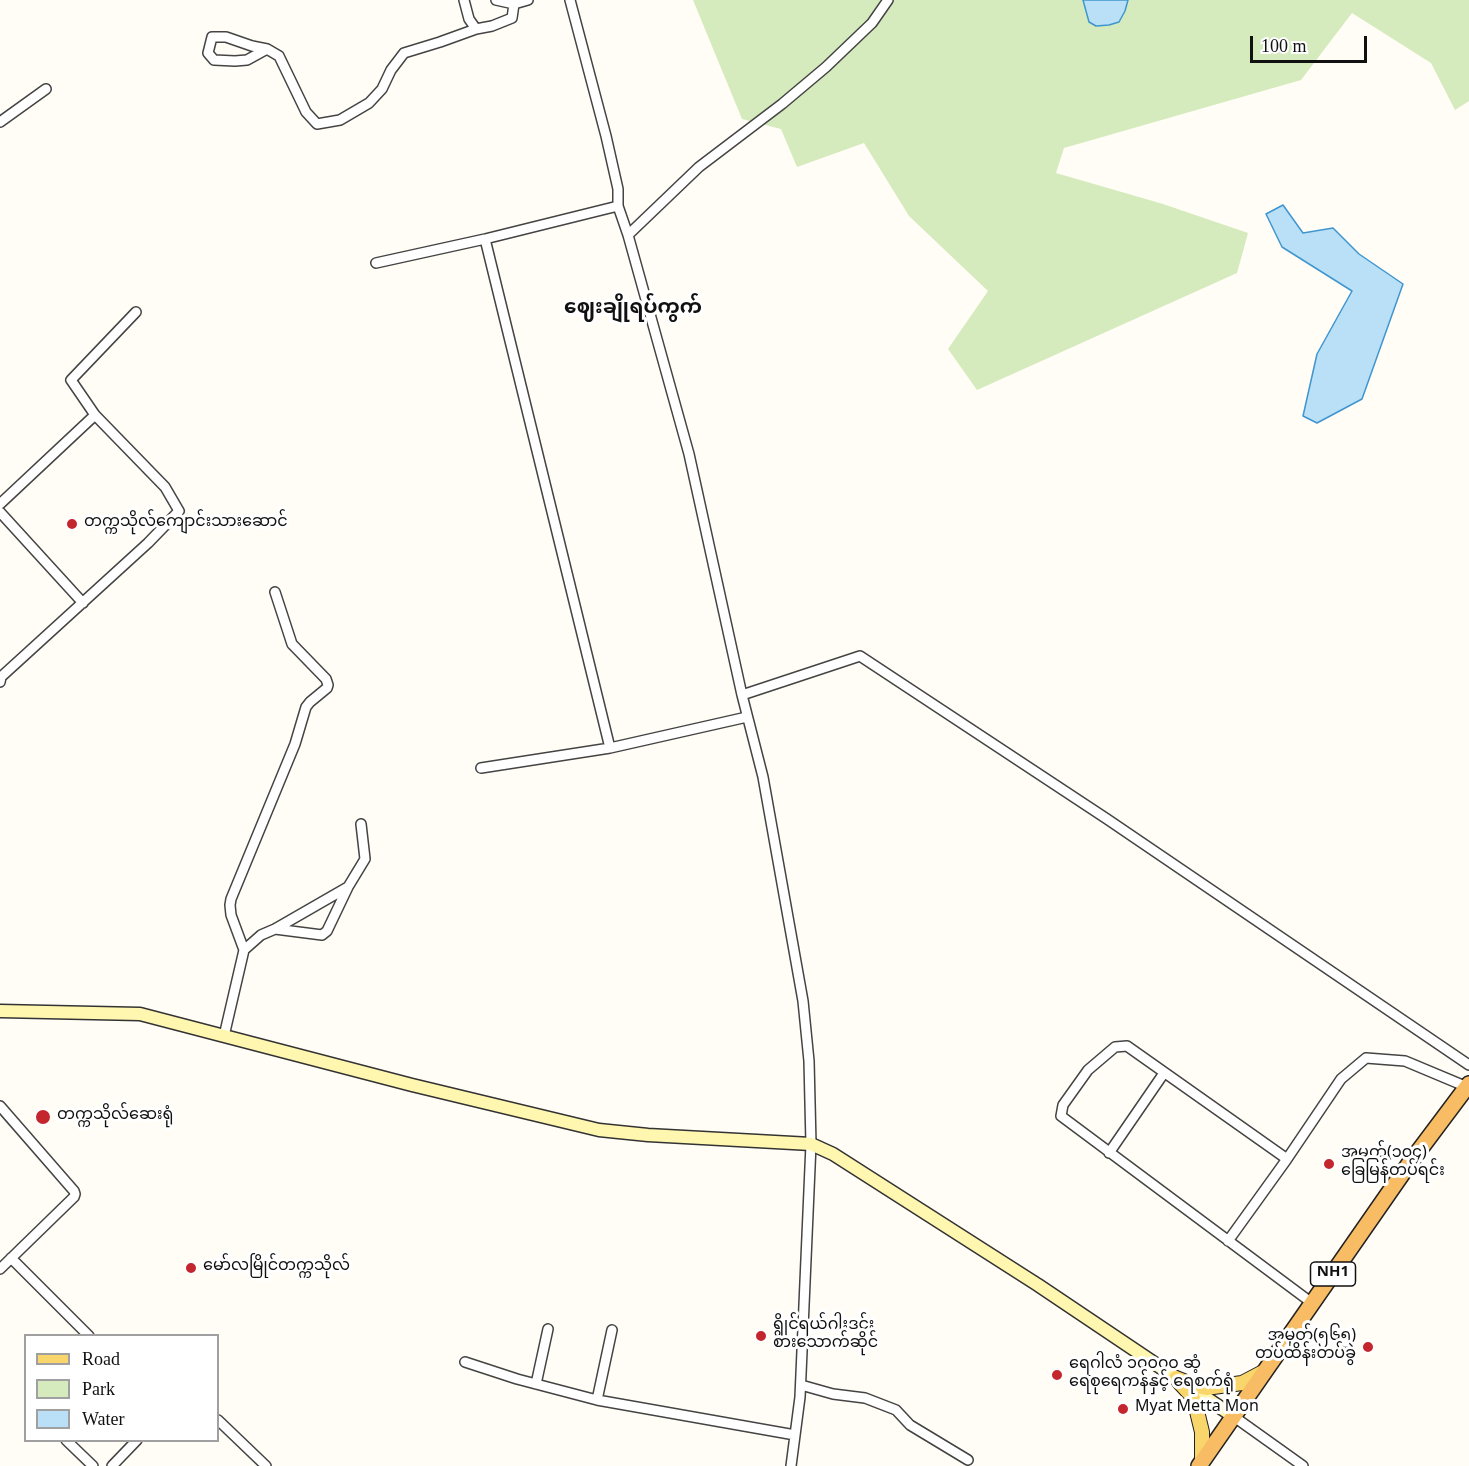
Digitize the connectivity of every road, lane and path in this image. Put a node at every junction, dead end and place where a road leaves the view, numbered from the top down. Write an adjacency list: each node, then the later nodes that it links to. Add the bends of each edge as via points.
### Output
1 (464, 0): 7 (street, via 469,20)
2 (496, 0): 6 (street)
3 (528, 0): 6 (street)
4 (570, 0): 11 (street, via 606,135)
5 (888, 0): 12 (street, via 872,23 826,67 699,167)
6 (514, 4): 7 (street, via 512,18)
7 (476, 29): 8 (street, via 404,53 369,103 340,120 317,124 306,112 279,56)
8 (267, 49): 8 (street, via 212,37 208,53 214,60 235,61 247,60)
9 (46, 88): 10 (street)
10 (0, 122)
11 (618, 206): 12 (street); 13 (street)
12 (628, 235): 22 (street, via 689,454)
13 (485, 239): 14 (street); 24 (street)
14 (376, 263)
15 (136, 312): 16 (street, via 71,380)
16 (95, 415): 17 (street); 20 (street, via 165,487 179,511)
17 (0, 504)
18 (0, 512): 20 (street)
19 (275, 592): 29 (street, via 292,644 328,685 306,707 295,744 231,899 231,915)
20 (83, 603): 21 (street)
21 (0, 682)
22 (742, 694): 23 (street); 32 (street, via 860,656)
23 (747, 717): 24 (street); 36 (street, via 763,777 803,1001)
24 (610, 748): 25 (street)
25 (481, 768)
26 (360, 825): 27 (street, via 366,856)
27 (348, 887): 28 (street); 28 (street, via 325,934)
28 (275, 929): 29 (street)
29 (244, 950): 31 (street)
30 (0, 1011): 31 (main road, via 140,1014)
31 (224, 1036): 36 (main road, via 599,1130)
32 (1469, 1065)
33 (1164, 1073): 37 (street); 37 (street, via 1127,1046 1114,1047 1088,1070 1063,1105 1060,1116); 38 (street)
34 (1468, 1086): 38 (street, via 1405,1061 1366,1058 1341,1079); 42 (highway, NH1, via 1408,1164)
35 (0, 1106): 40 (street, via 75,1194)
36 (812, 1144): 48 (main road, via 1028,1279); 50 (street)
37 (1109, 1153): 39 (street)
38 (1287, 1159): 39 (street)
39 (1228, 1241): 42 (street)
40 (11, 1258): 41 (street); 45 (street)
41 (0, 1269)
42 (1312, 1303): 47 (highway, NH1)
43 (548, 1329): 49 (street)
44 (612, 1330): 51 (street)
45 (88, 1334)
46 (465, 1362): 49 (street)
47 (1265, 1371): 48 (main road, via 1242,1383 1206,1388); 52 (highway, NH1)
48 (1176, 1378): 52 (main road); 58 (main road, via 1195,1403 1202,1432)
49 (536, 1384): 51 (street)
50 (801, 1385): 54 (street); 57 (street, via 865,1398 897,1410 910,1425)
51 (597, 1400): 54 (street)
52 (1233, 1416): 58 (highway, NH1); 63 (street)
53 (219, 1421): 61 (street)
54 (795, 1435): 62 (street)
55 (68, 1442): 59 (street)
56 (135, 1442): 60 (street)
57 (968, 1460)
58 (1201, 1464)
59 (93, 1466)
60 (112, 1466)
61 (266, 1466)
62 (791, 1466)
63 (1303, 1466)

